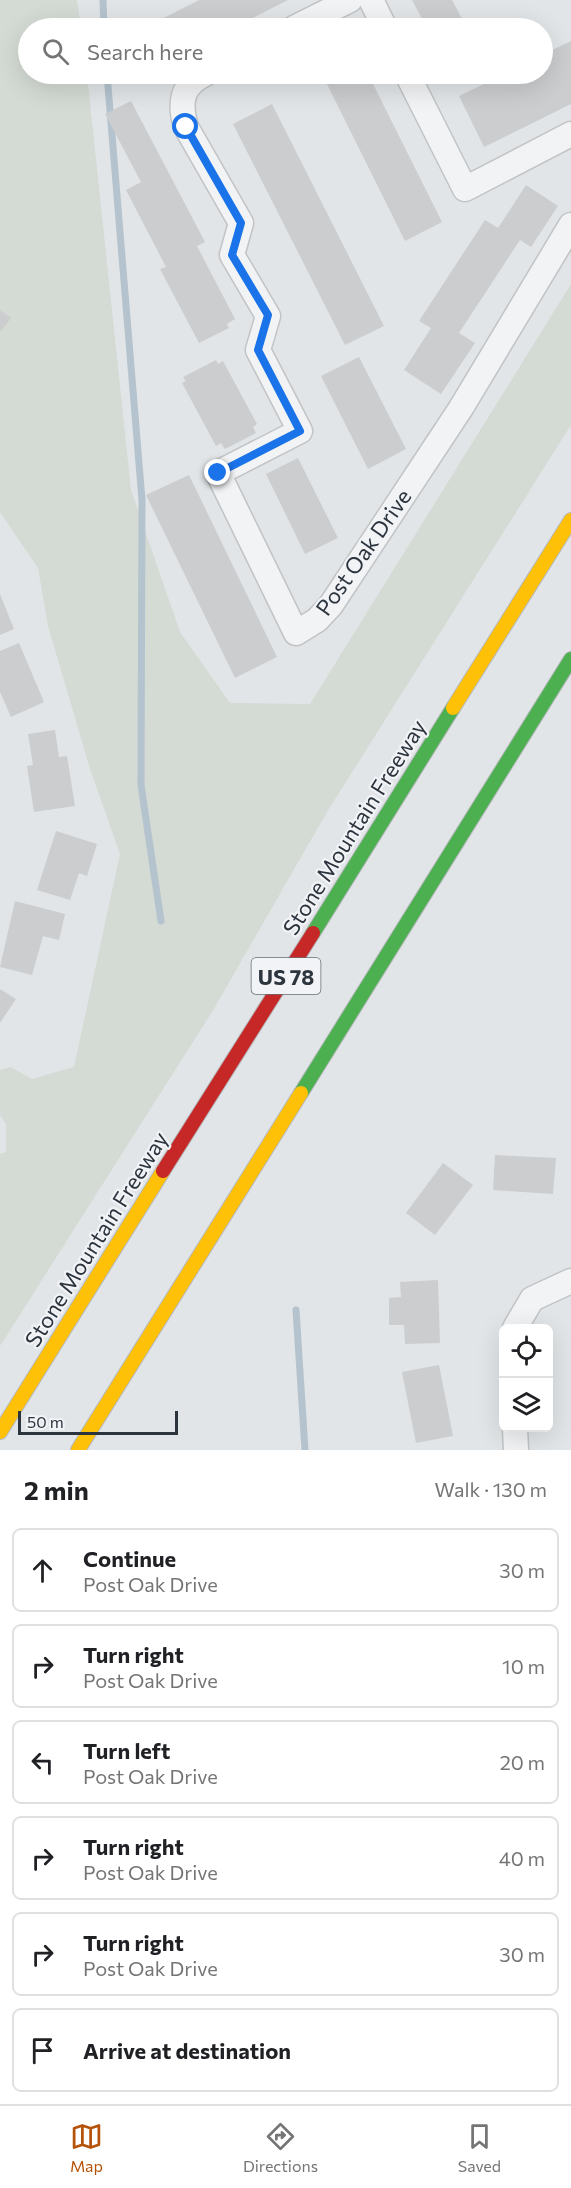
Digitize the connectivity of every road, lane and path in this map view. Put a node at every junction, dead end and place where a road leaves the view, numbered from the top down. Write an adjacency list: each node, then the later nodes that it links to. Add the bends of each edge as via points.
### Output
1 (350, 0): 3 (street)
2 (371, 0): 4 (street)
3 (314, 18)
4 (380, 18)
5 (189, 84): 8 (street, Post Oak Drive, via 183,93 186,127 241,223 232,255 268,315 258,350 300,431 218,473 296,633 331,605 461,408)
6 (412, 84): 7 (street, via 465,189)
7 (571, 134)
8 (571, 225)
9 (571, 520): 13 (highway, Stone Mountain Freeway / US 78)
10 (571, 659): 15 (highway)
11 (571, 1281): 12 (street, via 532,1299)
12 (518, 1324)
13 (0, 1432)
14 (515, 1432): 16 (street)
15 (78, 1450)
16 (516, 1450)

